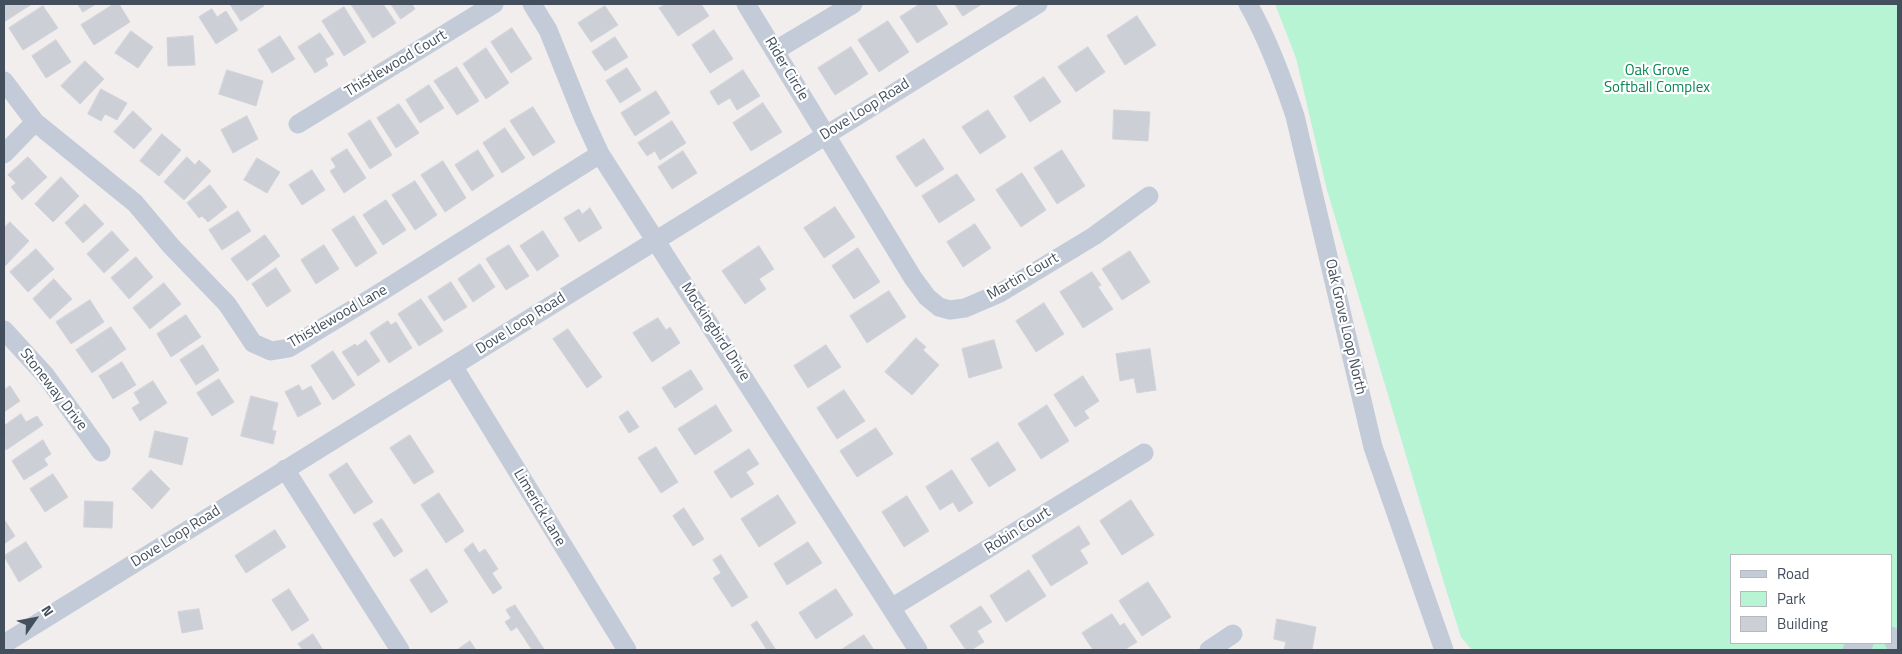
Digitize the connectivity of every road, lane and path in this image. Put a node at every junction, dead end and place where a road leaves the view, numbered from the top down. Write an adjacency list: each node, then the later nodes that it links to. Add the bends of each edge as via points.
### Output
1 (494, 4): 10 (street, Thistlewood Court)
2 (532, 4): 13 (street, Mockingbird Drive, via 548,30)
3 (746, 4): 7 (street, Rider Circle)
4 (853, 4): 7 (street)
5 (1248, 4): 31 (street, Oak Grove Loop North, via 1279,68 1295,116 1373,447)
6 (1033, 5): 11 (street, Dove Loop Road)
7 (776, 50): 11 (street, Rider Circle)
8 (4, 81): 9 (street, Thistlewood Lane)
9 (35, 122): 12 (street); 13 (street, Thistlewood Lane, via 135,203 226,304 254,343 271,351 289,348)
10 (298, 124)
11 (825, 135): 14 (street, Martin Court, via 913,278 939,307 950,310 965,308 1000,293 1094,236); 15 (street, Dove Loop Road)
12 (4, 154)
13 (600, 154): 15 (street, Mockingbird Drive)
14 (1148, 196)
15 (656, 240): 17 (street, Dove Loop Road); 21 (street, Mockingbird Drive)
16 (4, 330): 18 (street, Stoneway Drive, via 46,376)
17 (453, 366): 20 (street, Dove Loop Road); 28 (street, Limerick Lane)
18 (101, 452)
19 (1144, 453): 21 (street, Robin Court)
20 (285, 469): 24 (street, Dove Loop Road); 27 (street)
21 (891, 608): 29 (street, Mockingbird Drive)
22 (1233, 634): 30 (street)
23 (1892, 638): 25 (street)
24 (4, 644): 26 (street)
25 (1898, 649)
26 (7, 650)
27 (400, 650)
28 (627, 650)
29 (918, 650)
30 (1209, 650)
31 (1444, 650)

